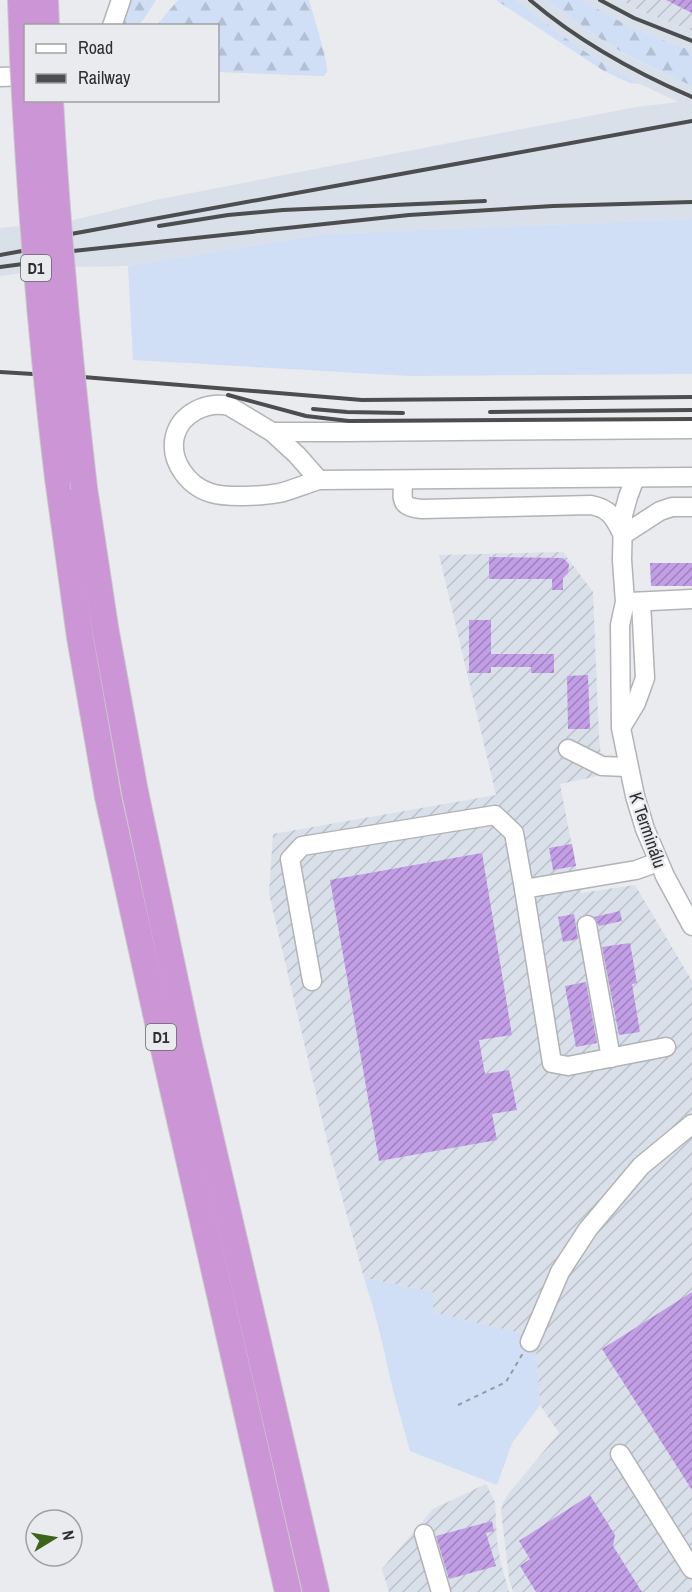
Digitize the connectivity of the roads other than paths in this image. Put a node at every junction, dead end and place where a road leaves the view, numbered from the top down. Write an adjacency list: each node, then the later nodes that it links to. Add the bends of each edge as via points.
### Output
1 (21, 0): 6 (highway, D1)
2 (45, 0): 4 (highway)
3 (121, 0): 5 (street)
4 (46, 24)
5 (113, 24)
6 (24, 66): 7 (street)
7 (0, 77)
8 (25, 102): 35 (highway, D1, bridge, via 35,260 58,478 108,797)
9 (50, 102): 36 (highway, D1, bridge, via 71,378 105,627 137,803 189,1046)
10 (692, 429): 11 (street)
11 (272, 432): 14 (street); 14 (street, via 222,404 194,411 175,436 179,466 200,488 230,496 268,495)
12 (692, 477): 13 (street)
13 (635, 478): 15 (street); 17 (street, via 623,515)
14 (318, 480): 15 (street)
15 (403, 480): 17 (street, via 403,500 412,508 591,505 609,512)
16 (692, 507): 17 (street, via 660,510)
17 (622, 535): 19 (street, via 622,560)
18 (692, 599): 19 (street)
19 (633, 602): 20 (street, K Terminálu, via 620,625); 20 (street, via 645,678)
20 (621, 728): 22 (street, K Terminálu)
21 (568, 749): 22 (street, via 603,766)
22 (628, 767): 23 (street, K Terminálu)
23 (658, 862): 24 (street, via 636,870); 26 (street, K Terminálu)
24 (524, 889): 27 (street, via 514,833 495,815 302,846 290,859); 29 (street, via 552,1063 568,1066)
25 (587, 925): 29 (street)
26 (692, 926)
27 (312, 981)
28 (666, 1047): 29 (street)
29 (610, 1058)
30 (692, 1124): 31 (street, via 641,1166 588,1229 560,1272)
31 (530, 1342)
32 (620, 1454): 34 (street)
33 (424, 1534): 37 (street)
34 (692, 1569)
35 (288, 1592)
36 (316, 1592)
37 (441, 1592)

